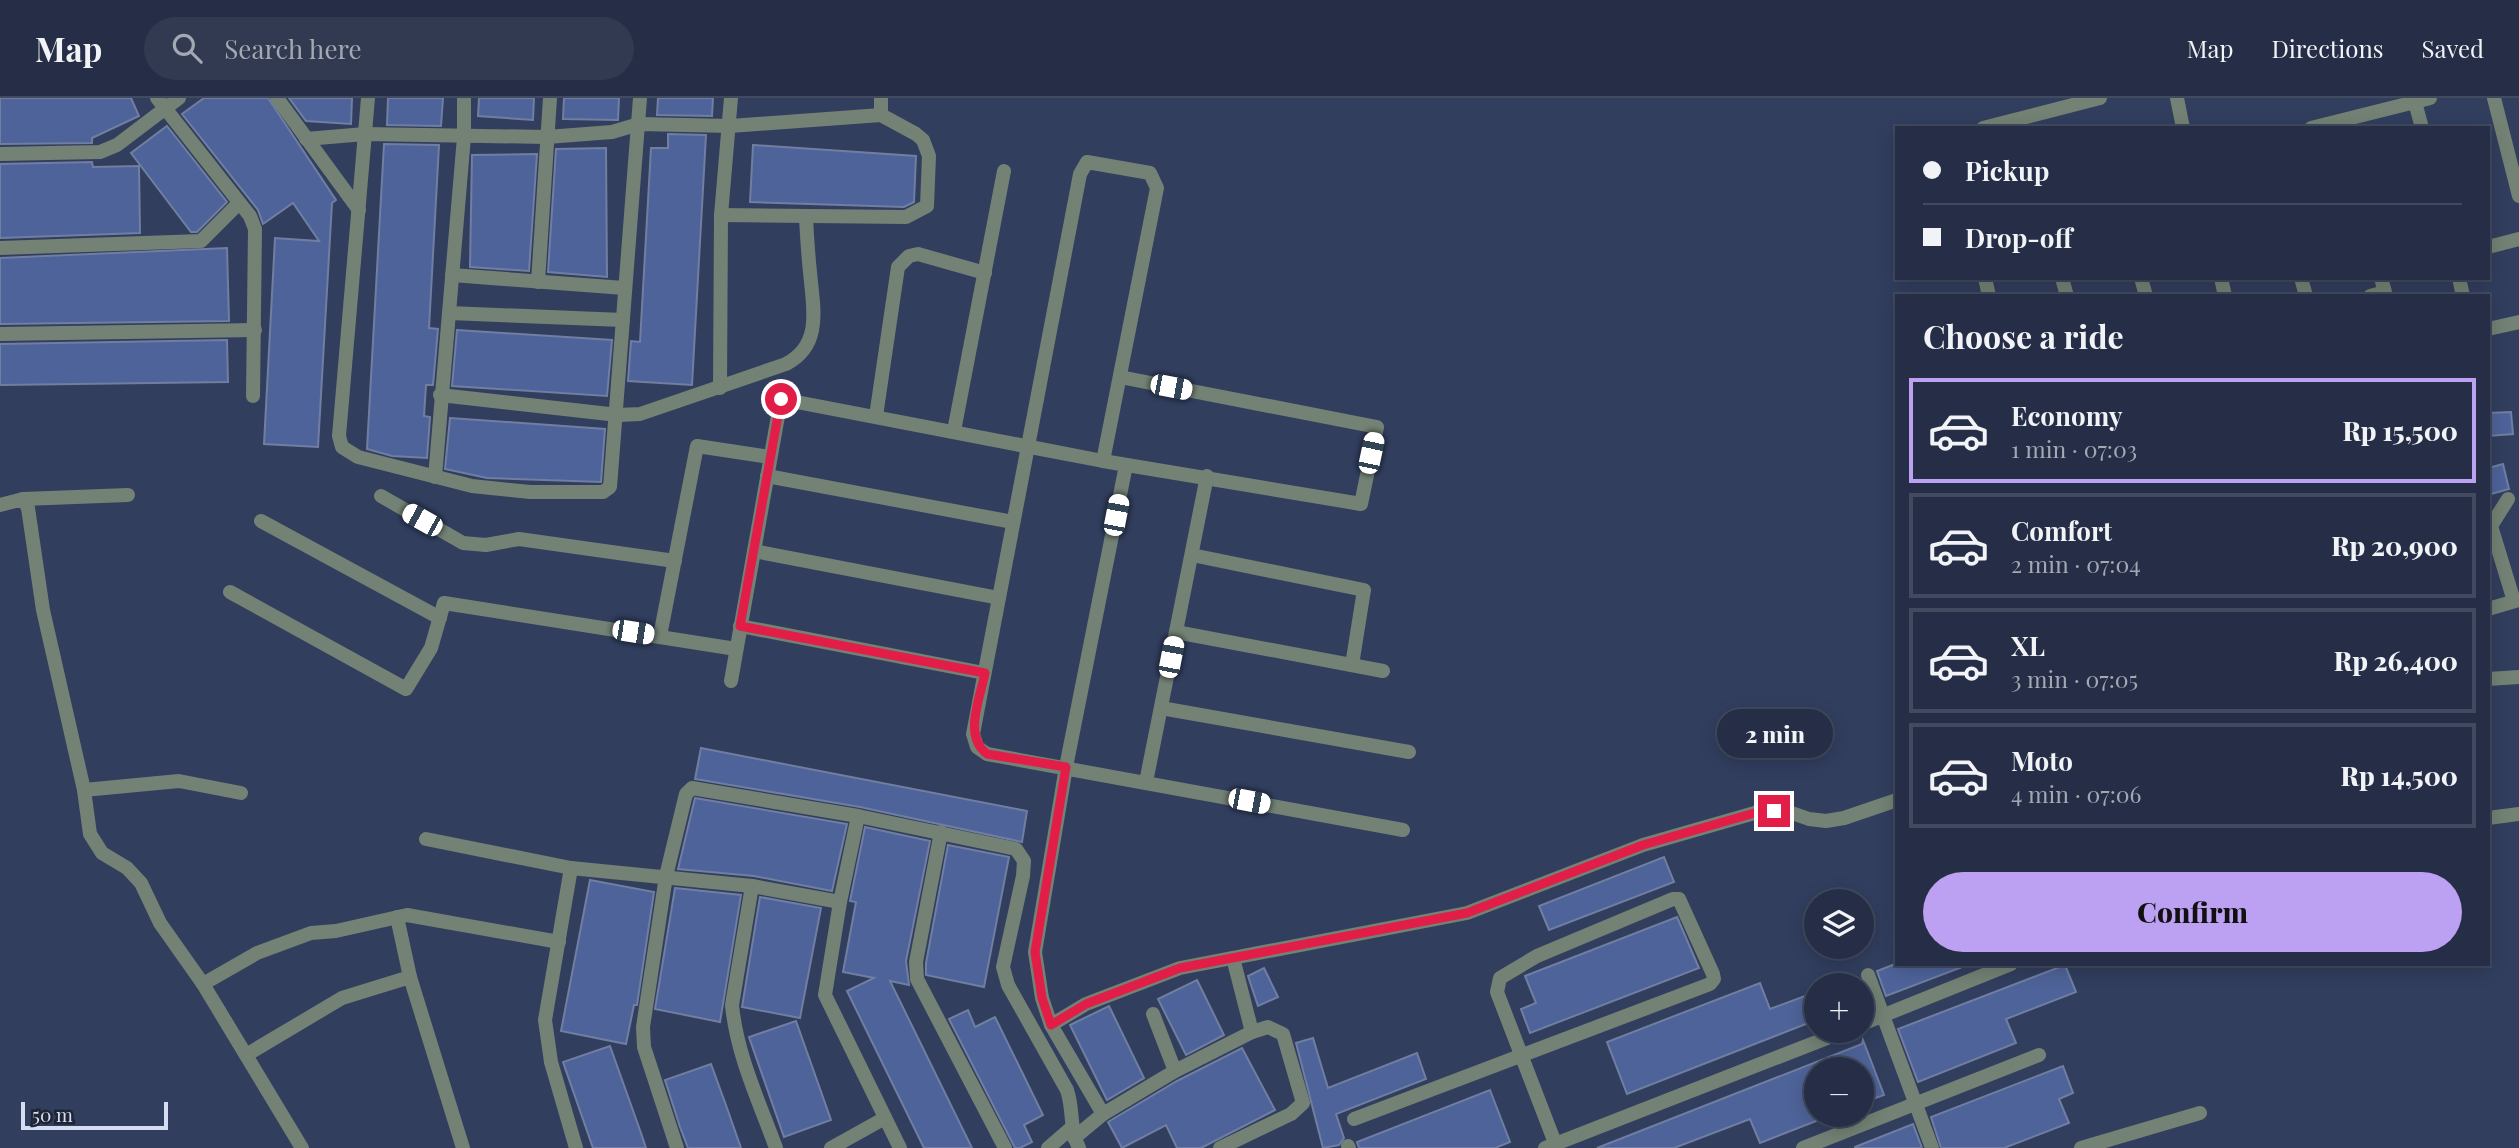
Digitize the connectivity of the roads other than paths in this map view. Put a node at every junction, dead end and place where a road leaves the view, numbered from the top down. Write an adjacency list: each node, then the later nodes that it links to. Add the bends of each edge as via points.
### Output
1 (179, 98): 14 (street)
2 (368, 98): 22 (street)
3 (464, 98): 24 (street)
4 (550, 98): 23 (street)
5 (640, 98): 16 (street)
6 (731, 98): 18 (street)
7 (881, 98): 15 (street)
8 (2100, 98): 19 (street)
9 (2177, 98): 20 (street)
10 (2430, 98): 13 (street)
11 (2494, 98): 28 (street)
12 (279, 99): 25 (street)
13 (2415, 102): 17 (street); 21 (street)
14 (161, 103): 26 (street, via 117,145 100,152); 29 (street)
15 (881, 115): 18 (street); 32 (street, via 916,134 927,148 928,206 906,217)
16 (639, 124): 18 (street); 23 (street, via 612,132); 40 (street)
17 (2339, 124)
18 (730, 126): 31 (street)
19 (1991, 126)
20 (2183, 126)
21 (2421, 126)
22 (365, 134): 24 (street); 25 (street); 30 (street)
23 (547, 137): 24 (street); 39 (street)
24 (464, 138): 37 (street)
25 (306, 139): 30 (street)
26 (0, 154)
27 (1004, 171): 36 (street)
28 (2519, 196)
29 (239, 203): 35 (street, via 201,241); 46 (street, via 250,216 257,240)
30 (359, 210): 61 (street, via 339,436 342,447 358,457)
31 (721, 215): 32 (street); 49 (street)
32 (806, 218): 49 (street, via 815,312 808,344 786,364)
33 (2519, 239): 34 (street)
34 (2490, 246)
35 (0, 248)
36 (985, 273): 53 (street, via 918,254 898,267); 54 (street)
37 (452, 275): 39 (street); 42 (street)
38 (2382, 280): 41 (street, via 2385,292)
39 (538, 282): 40 (street)
40 (624, 288): 43 (street)
41 (2378, 294)
42 (449, 313): 43 (street); 50 (street)
43 (623, 320): 52 (street)
44 (2519, 321): 45 (street)
45 (2490, 328)
46 (255, 330): 47 (street); 51 (street)
47 (0, 334)
48 (1120, 377): 55 (street, via 1157,188 1145,172 1087,162 1080,174); 57 (street); 60 (street, via 1377,427 1361,504)
49 (720, 388): 52 (street, via 659,410)
50 (440, 395): 52 (street); 61 (street)
51 (253, 396)
52 (618, 415): 61 (street, via 610,487 603,492 530,492)
53 (876, 416): 54 (street); 56 (street, via 781,399)
54 (954, 431): 55 (street)
55 (1027, 446): 57 (street); 68 (street)
56 (770, 457): 59 (street); 71 (street, via 697,446)
57 (1103, 461): 58 (street)
58 (1126, 465): 60 (street); 89 (street)
59 (767, 475): 68 (street); 69 (street)
60 (1208, 476): 70 (street)
61 (435, 477)
62 (128, 495): 64 (street)
63 (382, 496): 71 (street, via 463,543 486,545 519,539)
64 (23, 499): 66 (street); 91 (street)
65 (2508, 499): 74 (street, via 2491,526)
66 (0, 505)
67 (261, 520): 76 (street)
68 (1013, 522): 73 (street)
69 (754, 551): 73 (street); 77 (street)
70 (1192, 555): 78 (street); 81 (street, via 1364,590)
71 (675, 561): 79 (street)
72 (230, 592): 76 (street, via 406,689 431,648)
73 (999, 598): 83 (street)
74 (2516, 601): 75 (street)
75 (2490, 608)
76 (440, 618): 79 (street, via 444,603)
77 (740, 626): 80 (street); 83 (street)
78 (1176, 632): 81 (street); 87 (street)
79 (660, 636): 80 (street)
80 (736, 649): 86 (street)
81 (1352, 665): 82 (street)
82 (1383, 671)
83 (985, 673): 89 (street, via 973,734 978,747 987,754)
84 (2519, 677): 85 (street)
85 (2490, 679)
86 (731, 681)
87 (1161, 708): 88 (street); 90 (street)
88 (1409, 752)
89 (1066, 767): 90 (street); 114 (street, via 1035,952)
90 (1146, 782): 97 (street)
91 (84, 790): 92 (street, via 179,780); 109 (street, via 90,834 97,846 141,883 160,923)
92 (241, 793)
93 (1895, 801): 106 (street, via 1826,821 1788,811 1758,812 1643,845 1467,913)
94 (2519, 814): 96 (street)
95 (858, 816): 98 (street); 101 (street, via 692,788 686,794); 103 (street)
96 (2490, 818)
97 (1403, 830)
98 (942, 832): 126 (street, via 1003,844 1016,849 1024,861 1003,967 1008,985 1067,1090); 135 (street, via 916,962 917,979)
99 (426, 839): 100 (street)
100 (570, 868): 101 (street); 105 (street)
101 (666, 876): 102 (street); 131 (street, via 643,1027 644,1047)
102 (752, 886): 103 (street); 132 (street, via 734,992 734,1023 737,1046)
103 (840, 902): 124 (street, via 825,995)
104 (397, 917): 105 (street, via 407,915); 108 (street); 109 (street, via 311,933 257,953)
105 (559, 942): 130 (street, via 545,1020)
106 (1233, 958): 114 (street, via 1180,968 1086,1004); 115 (street)
107 (2006, 966): 112 (street)
108 (410, 977): 117 (street, via 342,998); 129 (street)
109 (203, 984): 117 (street)
110 (1874, 990): 112 (street)
111 (1153, 1014): 120 (street)
112 (1884, 1016): 113 (street); 121 (street)
113 (1874, 1020)
114 (1051, 1025): 123 (street)
115 (1252, 1032): 120 (street); 137 (street, via 1268,1027 1283,1034 1303,1104)
116 (1815, 1043): 127 (street)
117 (246, 1055): 128 (street)
118 (2039, 1055): 121 (street)
119 (1523, 1056): 119 (street, via 1497,992 1500,978 1578,938 1673,899 1683,902 1713,974 1710,984); 125 (street); 127 (street)
120 (1175, 1071): 123 (street)
121 (1914, 1104): 138 (street); 139 (street)
122 (2200, 1113): 140 (street)
123 (1103, 1114): 126 (street)
124 (885, 1118): 133 (street); 134 (street)
125 (1354, 1119)
126 (1074, 1138): 136 (street)
127 (1553, 1147)
128 (302, 1148)
129 (463, 1148)
130 (576, 1148)
131 (677, 1148)
132 (776, 1148)
133 (831, 1148)
134 (900, 1148)
135 (1005, 1148)
136 (1048, 1148)
137 (1220, 1148)
138 (1803, 1148)
139 (1932, 1148)
140 (2081, 1148)

